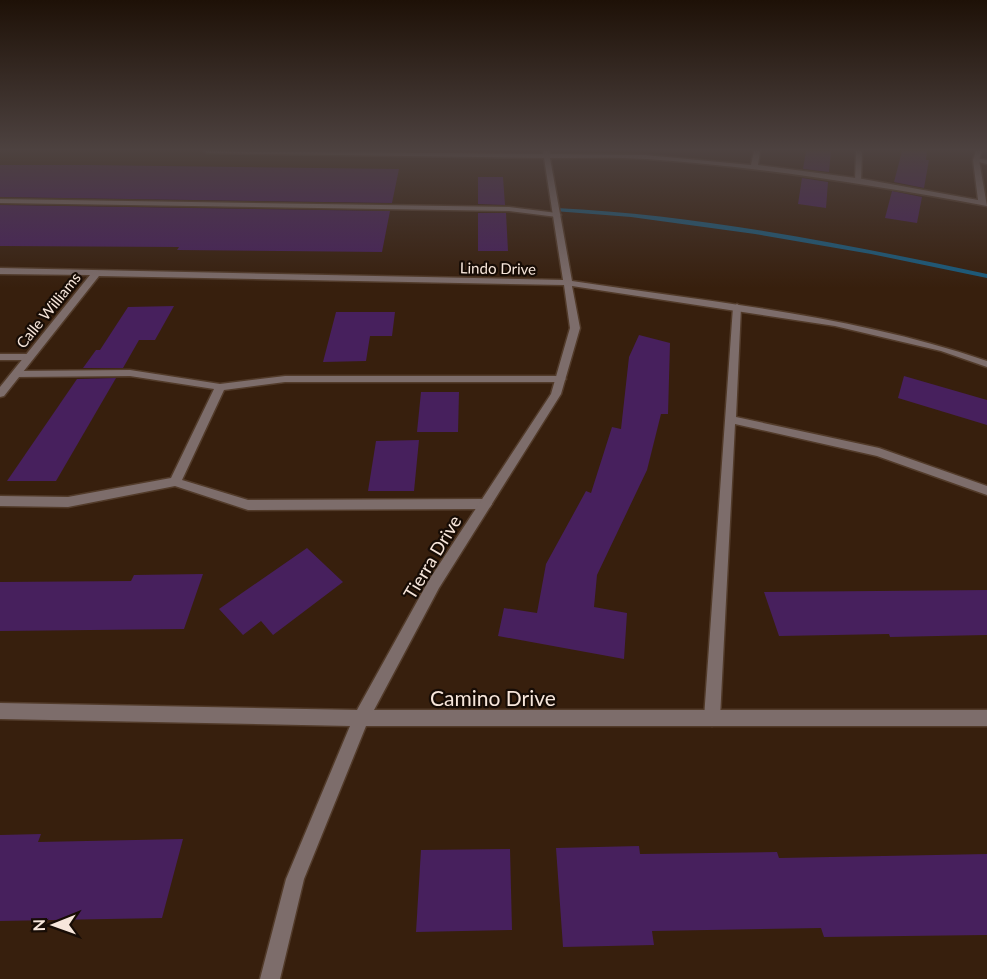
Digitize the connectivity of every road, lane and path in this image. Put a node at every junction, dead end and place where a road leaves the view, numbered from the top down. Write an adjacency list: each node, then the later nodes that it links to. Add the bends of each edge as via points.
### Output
1 (553, 197): 5 (street, Tierra Drive)
2 (949, 197): 4 (street)
3 (0, 201): 5 (street, via 486,209)
4 (985, 203)
5 (556, 215): 8 (street, Tierra Drive)
6 (0, 271): 7 (street, Lindo Drive)
7 (97, 273): 8 (street, Lindo Drive); 11 (street, Calle Williams)
8 (568, 283): 9 (street, Lindo Drive); 14 (street, Tierra Drive, via 575,328)
9 (737, 307): 12 (street, Lindo Drive, via 835,323 944,349); 17 (street)
10 (0, 357): 11 (street)
11 (29, 357): 13 (street, Calle Williams)
12 (987, 364)
13 (16, 374): 15 (street, via 130,373); 16 (street, Calle Williams)
14 (561, 379): 15 (street, via 285,379); 21 (street, Tierra Drive, via 556,394)
15 (220, 387): 18 (street)
16 (0, 394)
17 (730, 419): 19 (street, via 879,452); 24 (street)
18 (176, 482): 20 (street, via 68,501); 21 (street, via 248,505)
19 (987, 491)
20 (0, 501)
21 (486, 504): 23 (street, Tierra Drive, via 434,584)
22 (0, 711): 23 (street, Camino Drive)
23 (362, 718): 24 (street, Camino Drive); 26 (street, Tierra Drive, via 295,879)
24 (711, 718): 25 (street, Camino Drive)
25 (987, 718)
26 (270, 979)

